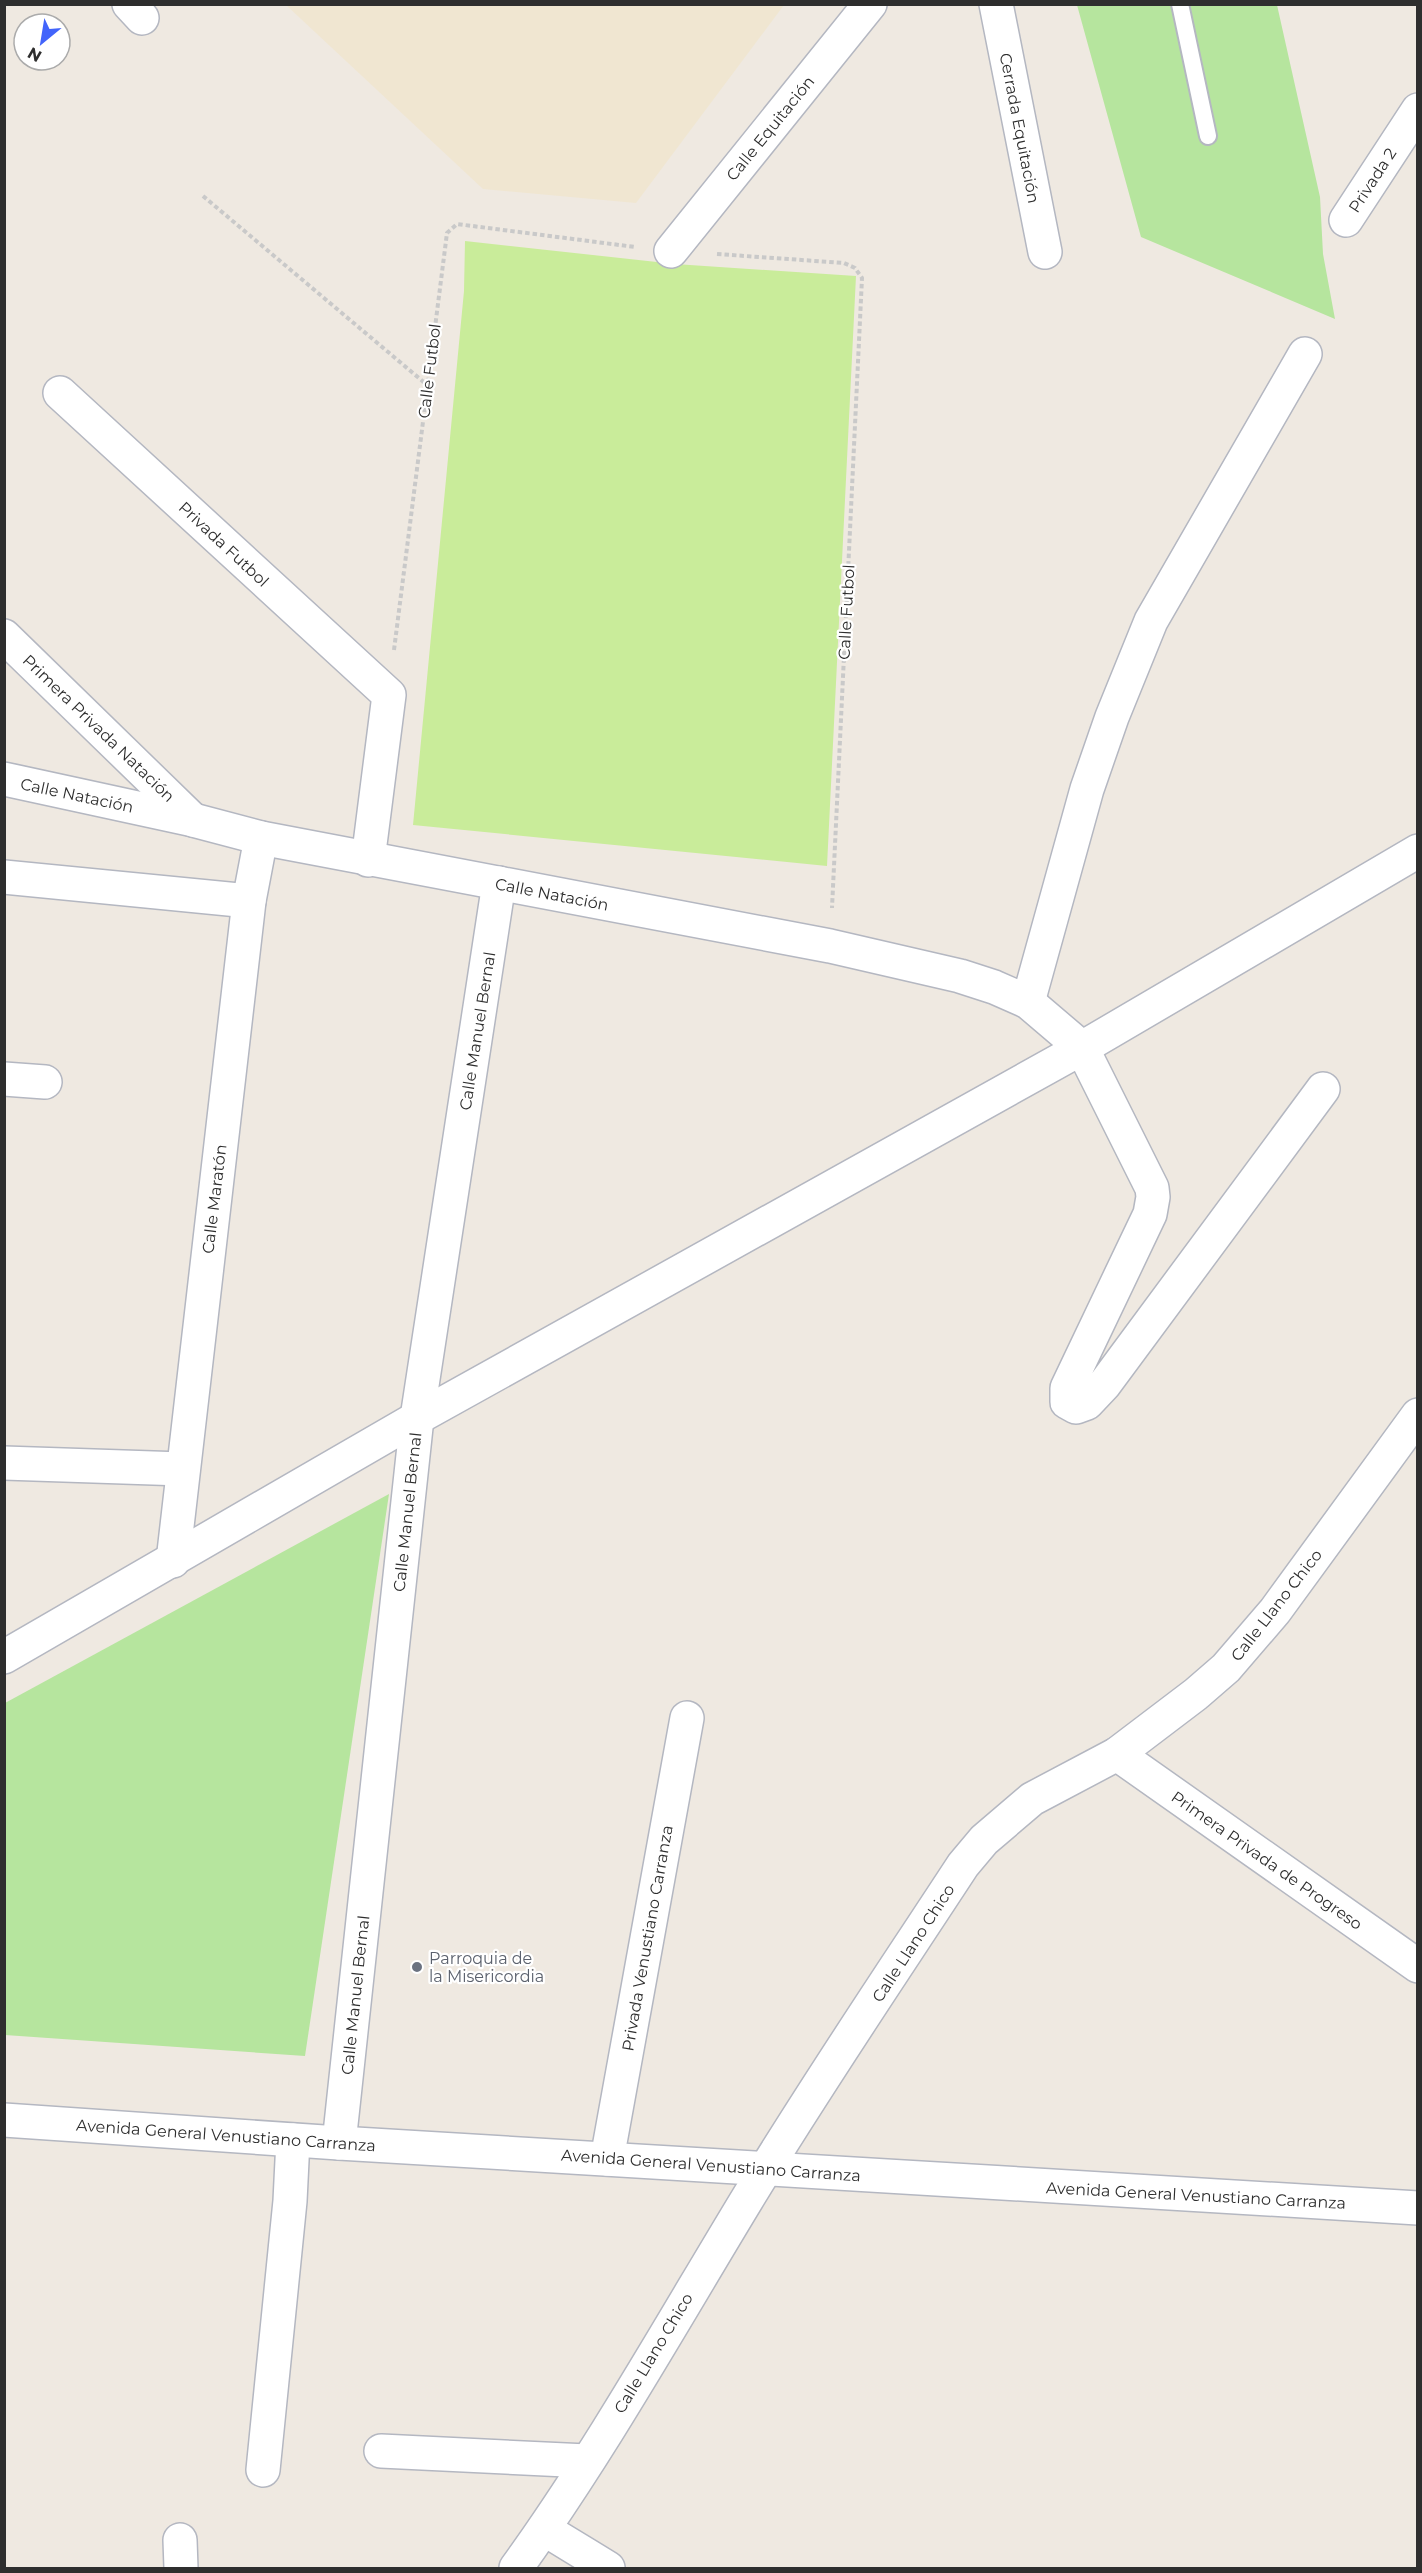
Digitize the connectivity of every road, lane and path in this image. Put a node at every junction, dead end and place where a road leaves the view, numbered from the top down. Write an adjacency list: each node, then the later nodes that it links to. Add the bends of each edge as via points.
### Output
1 (870, 4): 9 (street, Calle Equitación)
2 (996, 4): 10 (street, Cerrada Equitación)
3 (1180, 4): 5 (lane)
4 (1418, 110): 7 (street, Privada 2)
5 (1208, 136)
6 (203, 196): 13 (path)
7 (1346, 220)
8 (444, 240): 13 (path, Calle Futbol)
9 (671, 251)
10 (1045, 252)
11 (862, 278): 25 (path, Calle Futbol)
12 (1305, 354): 26 (street, via 1151,621 1087,789)
13 (427, 385): 16 (path, Calle Futbol)
14 (60, 393): 16 (street, Privada Futbol)
15 (4, 636): 18 (street, Primera Privada Natación)
16 (389, 695): 21 (street)
17 (4, 779): 18 (street, Calle Natación)
18 (193, 820): 19 (street, Calle Natación)
19 (261, 838): 21 (street, Calle Natación); 24 (street, Calle Maratón)
20 (1418, 850): 27 (street)
21 (368, 860): 23 (street, Calle Natación)
22 (4, 877): 24 (street)
23 (499, 883): 25 (street, Calle Natación); 32 (street, Calle Manuel Bernal)
24 (249, 901): 34 (street, Calle Maratón)
25 (830, 946): 26 (street, Calle Natación, via 960,976)
26 (1028, 1002): 27 (street, Calle Natación)
27 (1082, 1048): 30 (street, via 1154,1197 1150,1214 1067,1388 1067,1402 1072,1406 1081,1406 1104,1385); 32 (street)
28 (4, 1079): 29 (street)
29 (45, 1082)
30 (1323, 1089)
31 (1418, 1415): 38 (street, Calle Llano Chico, via 1249,1643 1196,1694)
32 (417, 1418): 35 (street); 42 (street, Calle Manuel Bernal)
33 (4, 1463): 34 (street)
34 (183, 1469): 35 (street, Calle Maratón)
35 (173, 1561): 36 (street)
36 (4, 1657)
37 (687, 1718): 43 (street, Privada Venustiano Carranza)
38 (1117, 1754): 39 (street, Primera Privada de Progreso); 44 (street, Calle Llano Chico, via 1032,1799 984,1839 963,1865)
39 (1418, 1966)
40 (4, 2120): 41 (street, Avenida General Venustiano Carranza)
41 (293, 2140): 42 (street, Avenida General Venustiano Carranza); 48 (street)
42 (339, 2143): 43 (street, Avenida General Venustiano Carranza)
43 (607, 2159): 44 (street, Avenida General Venustiano Carranza)
44 (765, 2169): 45 (street, Avenida General Venustiano Carranza); 47 (street, Calle Llano Chico)
45 (1418, 2208)
46 (381, 2451): 47 (street)
47 (587, 2461): 49 (street, Calle Llano Chico)
48 (263, 2470)
49 (544, 2529): 50 (street, Calle Llano Chico); 51 (street)
50 (516, 2568)
51 (608, 2568)

